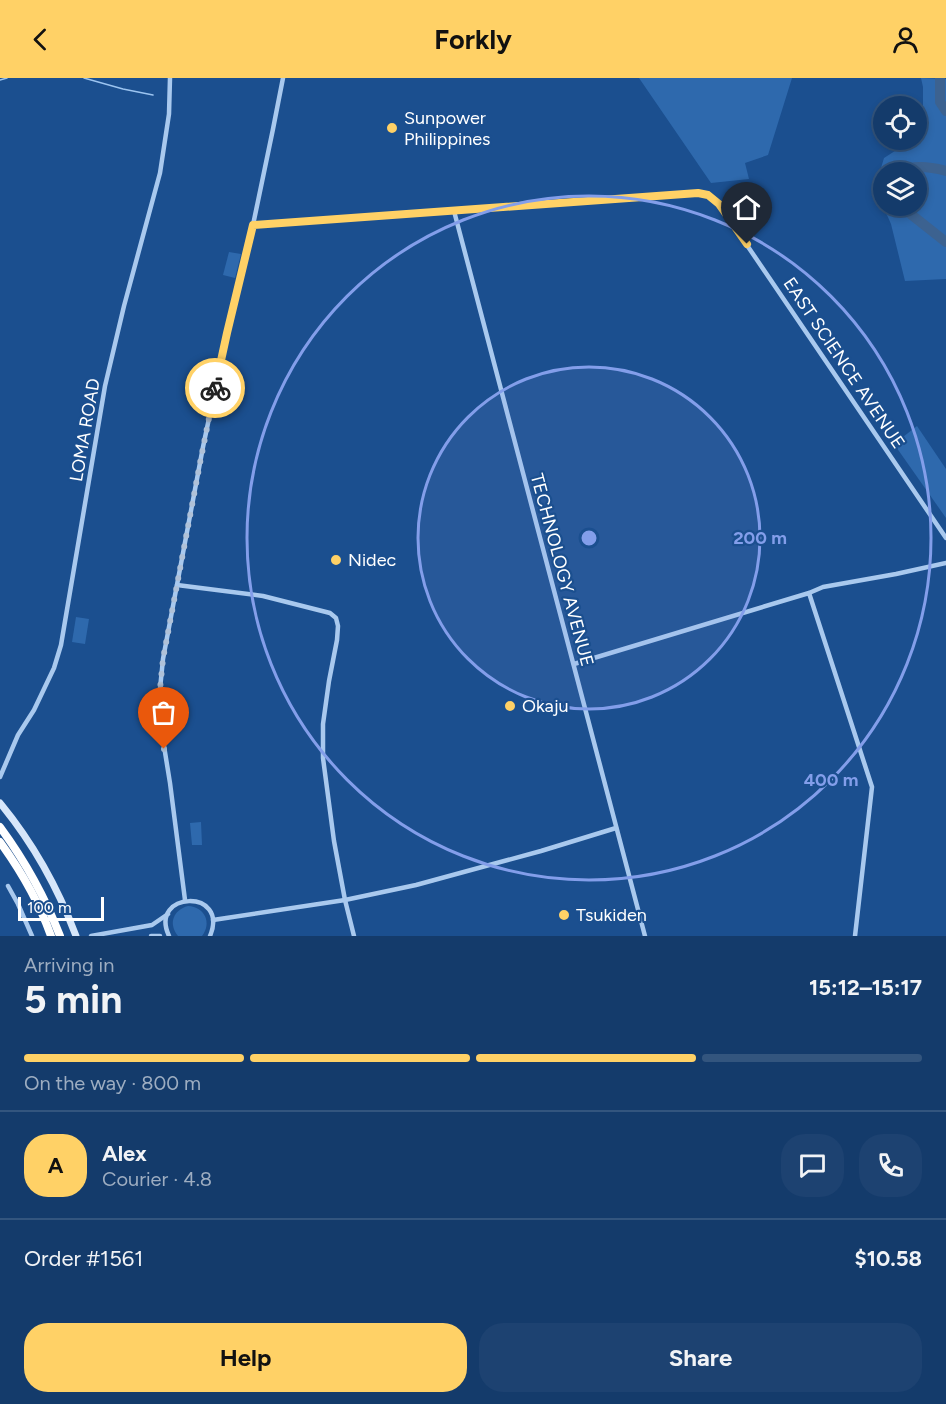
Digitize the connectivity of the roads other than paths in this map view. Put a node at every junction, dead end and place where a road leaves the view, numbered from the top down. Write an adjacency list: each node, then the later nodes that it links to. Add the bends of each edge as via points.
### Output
1 (170, 78): 10 (street, LOMA ROAD, via 160,173 105,386 61,645 54,668)
2 (283, 78): 4 (street)
3 (454, 211): 4 (street); 5 (street, EAST SCIENCE AVENUE, via 708,195 719,204); 9 (street, TECHNOLOGY AVENUE)
4 (253, 225): 7 (street, via 227,333)
5 (946, 537)
6 (946, 563): 8 (street)
7 (177, 585): 16 (street, via 158,709); 17 (street, via 263,596 330,613 336,618 337,640 323,724 323,758)
8 (809, 593): 9 (street); 31 (street, via 872,787)
9 (574, 664): 13 (street, TECHNOLOGY AVENUE)
10 (0, 777)
11 (0, 803): 23 (main road, via 47,872)
12 (0, 827): 22 (highway, via 34,880)
13 (616, 828): 17 (street, via 416,885); 30 (street, TECHNOLOGY AVENUE)
14 (0, 842): 21 (highway, via 34,896)
15 (8, 886): 20 (street)
16 (185, 900): 18 (street); 19 (street, via 204,905)
17 (345, 900): 19 (street); 29 (street)
18 (168, 914): 24 (street, via 152,925); 27 (street)
19 (213, 920): 28 (street)
20 (32, 936)
21 (51, 936)
22 (60, 936)
23 (76, 936)
24 (91, 936)
25 (151, 936): 26 (street)
26 (160, 936)
27 (169, 936)
28 (210, 936)
29 (354, 936)
30 (645, 936)
31 (855, 936)

